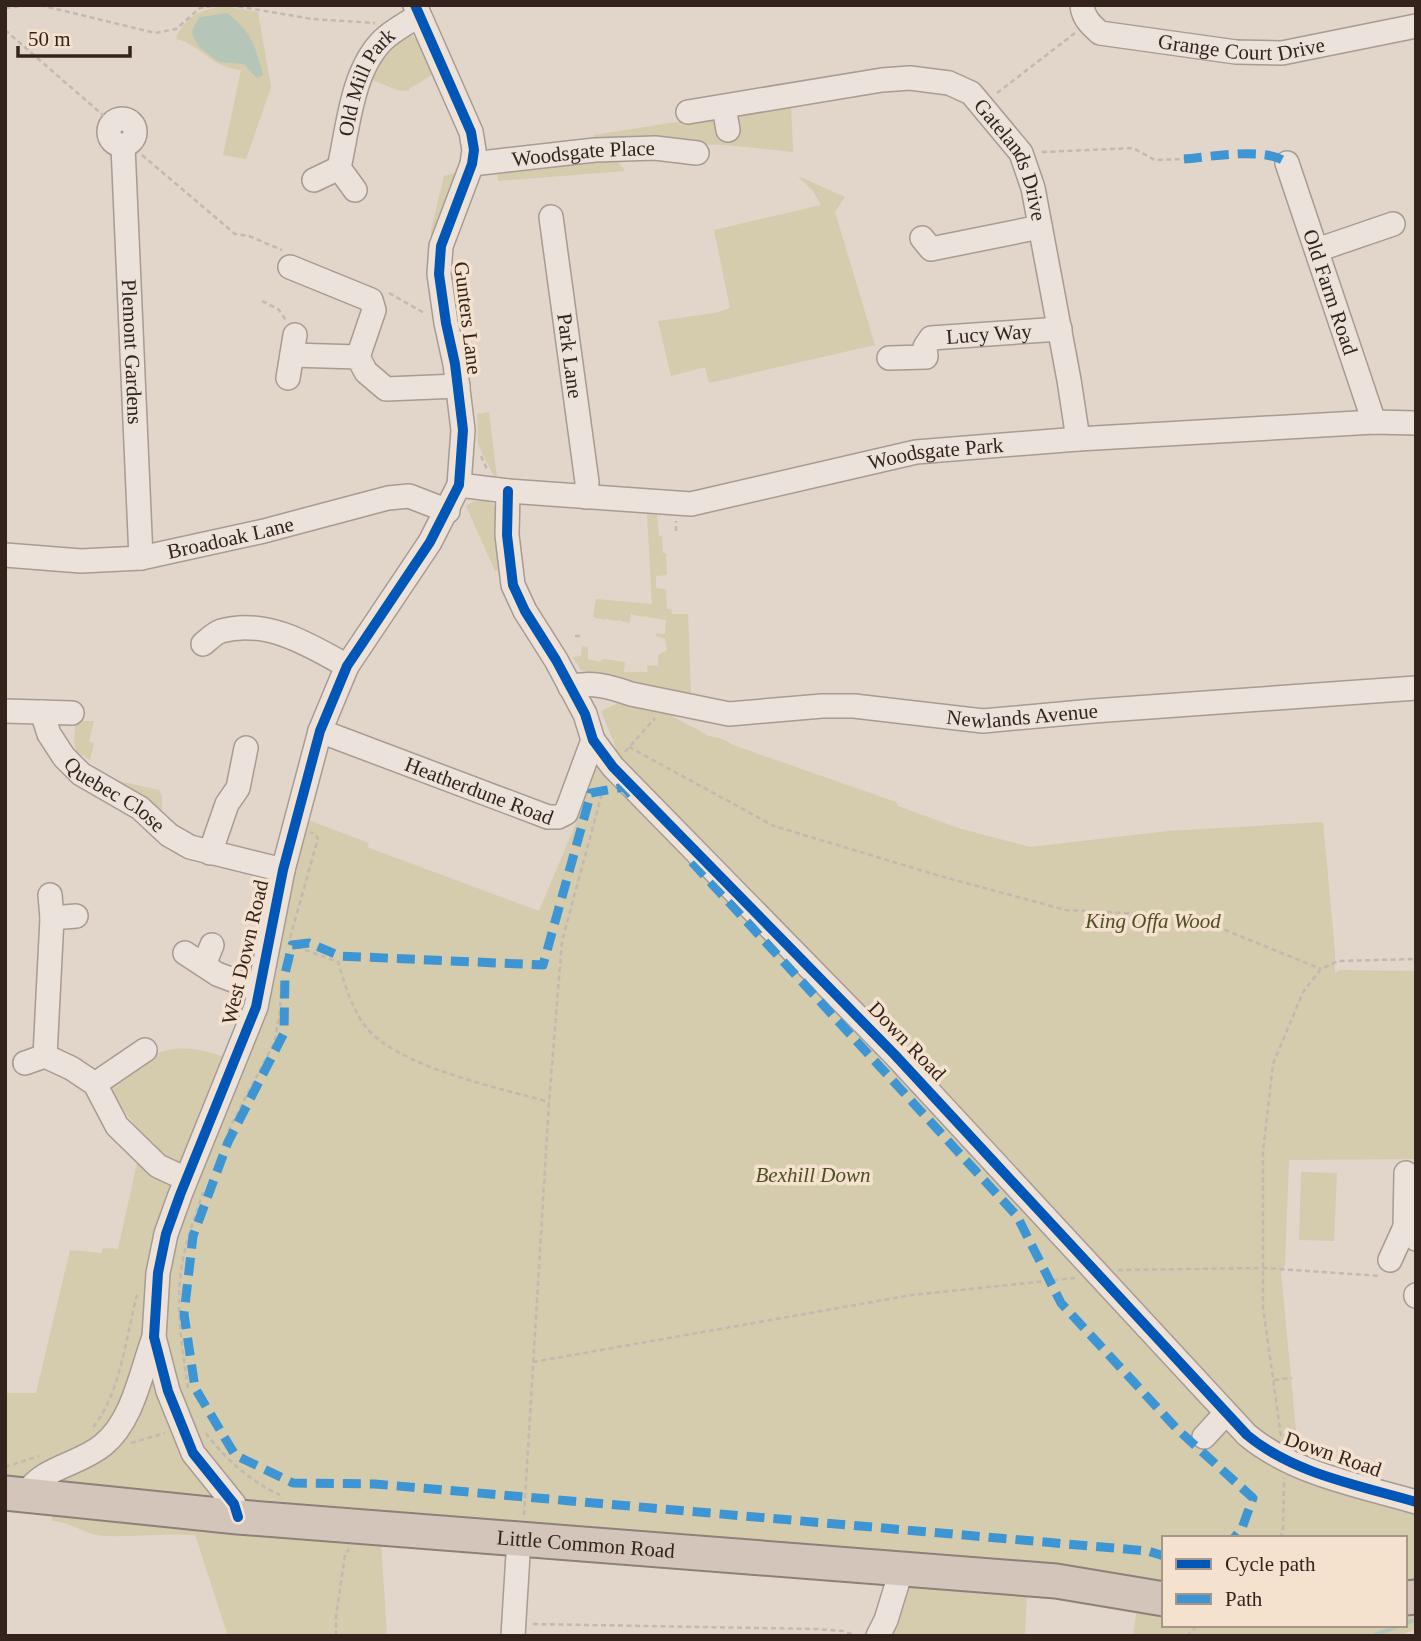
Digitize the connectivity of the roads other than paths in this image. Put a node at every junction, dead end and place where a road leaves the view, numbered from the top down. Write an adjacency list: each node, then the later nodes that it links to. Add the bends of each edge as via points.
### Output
1 (417, 10): 10 (street, Gunters Lane, via 471,132); 11 (street, Old Mill Park, via 369,57 358,82)
2 (1085, 14): 3 (street, Grange Court Drive, via 1100,33 1236,52 1282,53)
3 (1416, 26)
4 (724, 107): 5 (street, Gatelands Drive); 7 (street); 16 (street, Gatelands Drive, via 882,80 949,83 971,93 1021,153)
5 (688, 112)
6 (112, 123): 33 (street, Plemont Gardens, via 110,138 117,145 127,143)
7 (728, 130)
8 (697, 153): 10 (street, Woodsgate Place, via 655,148)
9 (1287, 163): 18 (street, Old Farm Road)
10 (472, 164): 24 (street, Gunters Lane, via 441,246 439,274)
11 (339, 168): 12 (street, Old Mill Park); 13 (street, Old Mill Park)
12 (314, 180)
13 (355, 190)
14 (551, 216): 30 (street, Park Lane)
15 (1393, 224): 18 (street)
16 (1040, 227): 17 (street); 20 (street, Gatelands Drive)
17 (926, 250)
18 (1317, 250): 25 (street, Old Farm Road)
19 (287, 259): 22 (street, via 371,300 374,310)
20 (1060, 329): 23 (street, Lucy Way, via 932,338 925,347 926,357); 27 (street, Gatelands Drive)
21 (292, 356): 22 (street)
22 (358, 357): 24 (street, via 366,372 386,389)
23 (889, 358)
24 (458, 386): 28 (street, Gunters Lane, via 463,430)
25 (1374, 422): 26 (street, Woodsgate Park); 27 (street, Woodsgate Park)
26 (1416, 422)
27 (1078, 439): 30 (street, Woodsgate Park, via 916,452 691,504)
28 (459, 485): 29 (street, Woodsgate Park); 31 (street, West Down Road)
29 (503, 491): 30 (street, Woodsgate Park); 36 (street, Down Road, via 513,584)
30 (586, 497)
31 (448, 511): 33 (street, Broadoak Lane, via 409,496 388,498); 35 (street, West Down Road)
32 (5, 555): 33 (street, Broadoak Lane, via 81,562)
33 (141, 558)
34 (203, 644): 35 (street, via 220,631 272,631 308,643)
35 (347, 666): 43 (street, West Down Road)
36 (570, 687): 38 (street, Newlands Avenue, via 584,683); 42 (street, Down Road)
37 (1416, 688): 38 (street, Newlands Avenue, via 983,721 854,706 729,714)
38 (631, 694): 42 (street)
39 (5, 711): 40 (street)
40 (42, 712): 41 (street); 46 (street, Quebec Close, via 57,746 81,774 140,808 169,835)
41 (72, 713)
42 (584, 714): 44 (street, Down Road)
43 (320, 731): 44 (street, Heatherdune Road, via 548,817 566,813); 47 (street, West Down Road)
44 (593, 740): 60 (street, Down Road, via 613,766 895,1055)
45 (246, 748): 46 (street, via 238,788 227,804)
46 (210, 853): 47 (street, Quebec Close)
47 (283, 870): 52 (street, West Down Road)
48 (50, 895): 50 (street)
49 (76, 916): 50 (street)
50 (52, 918): 54 (street, via 35,1060 71,1068)
51 (200, 954): 52 (street, via 217,974)
52 (259, 990): 56 (street, West Down Road)
53 (145, 1050): 54 (street)
54 (94, 1084): 56 (street, via 117,1126 158,1166)
55 (1405, 1172): 57 (street)
56 (195, 1184): 59 (street, West Down Road, via 166,1234)
57 (1410, 1233): 58 (street)
58 (1389, 1268)
59 (154, 1337): 62 (street, West Down Road, via 130,1404 105,1444); 64 (street, West Down Road, via 168,1391 193,1453 234,1504)
60 (1226, 1413): 61 (street); 63 (street, Down Road, via 1247,1436 1282,1460)
61 (1202, 1438)
62 (16, 1494): 64 (highway, Little Common Road)
63 (1416, 1502)
64 (238, 1517): 65 (highway, Little Common Road)
65 (521, 1531): 66 (highway, Little Common Road); 68 (street)
66 (902, 1568): 67 (highway, Little Common Road, via 1056,1581); 69 (street)
67 (1162, 1599)
68 (513, 1630)
69 (878, 1636)

